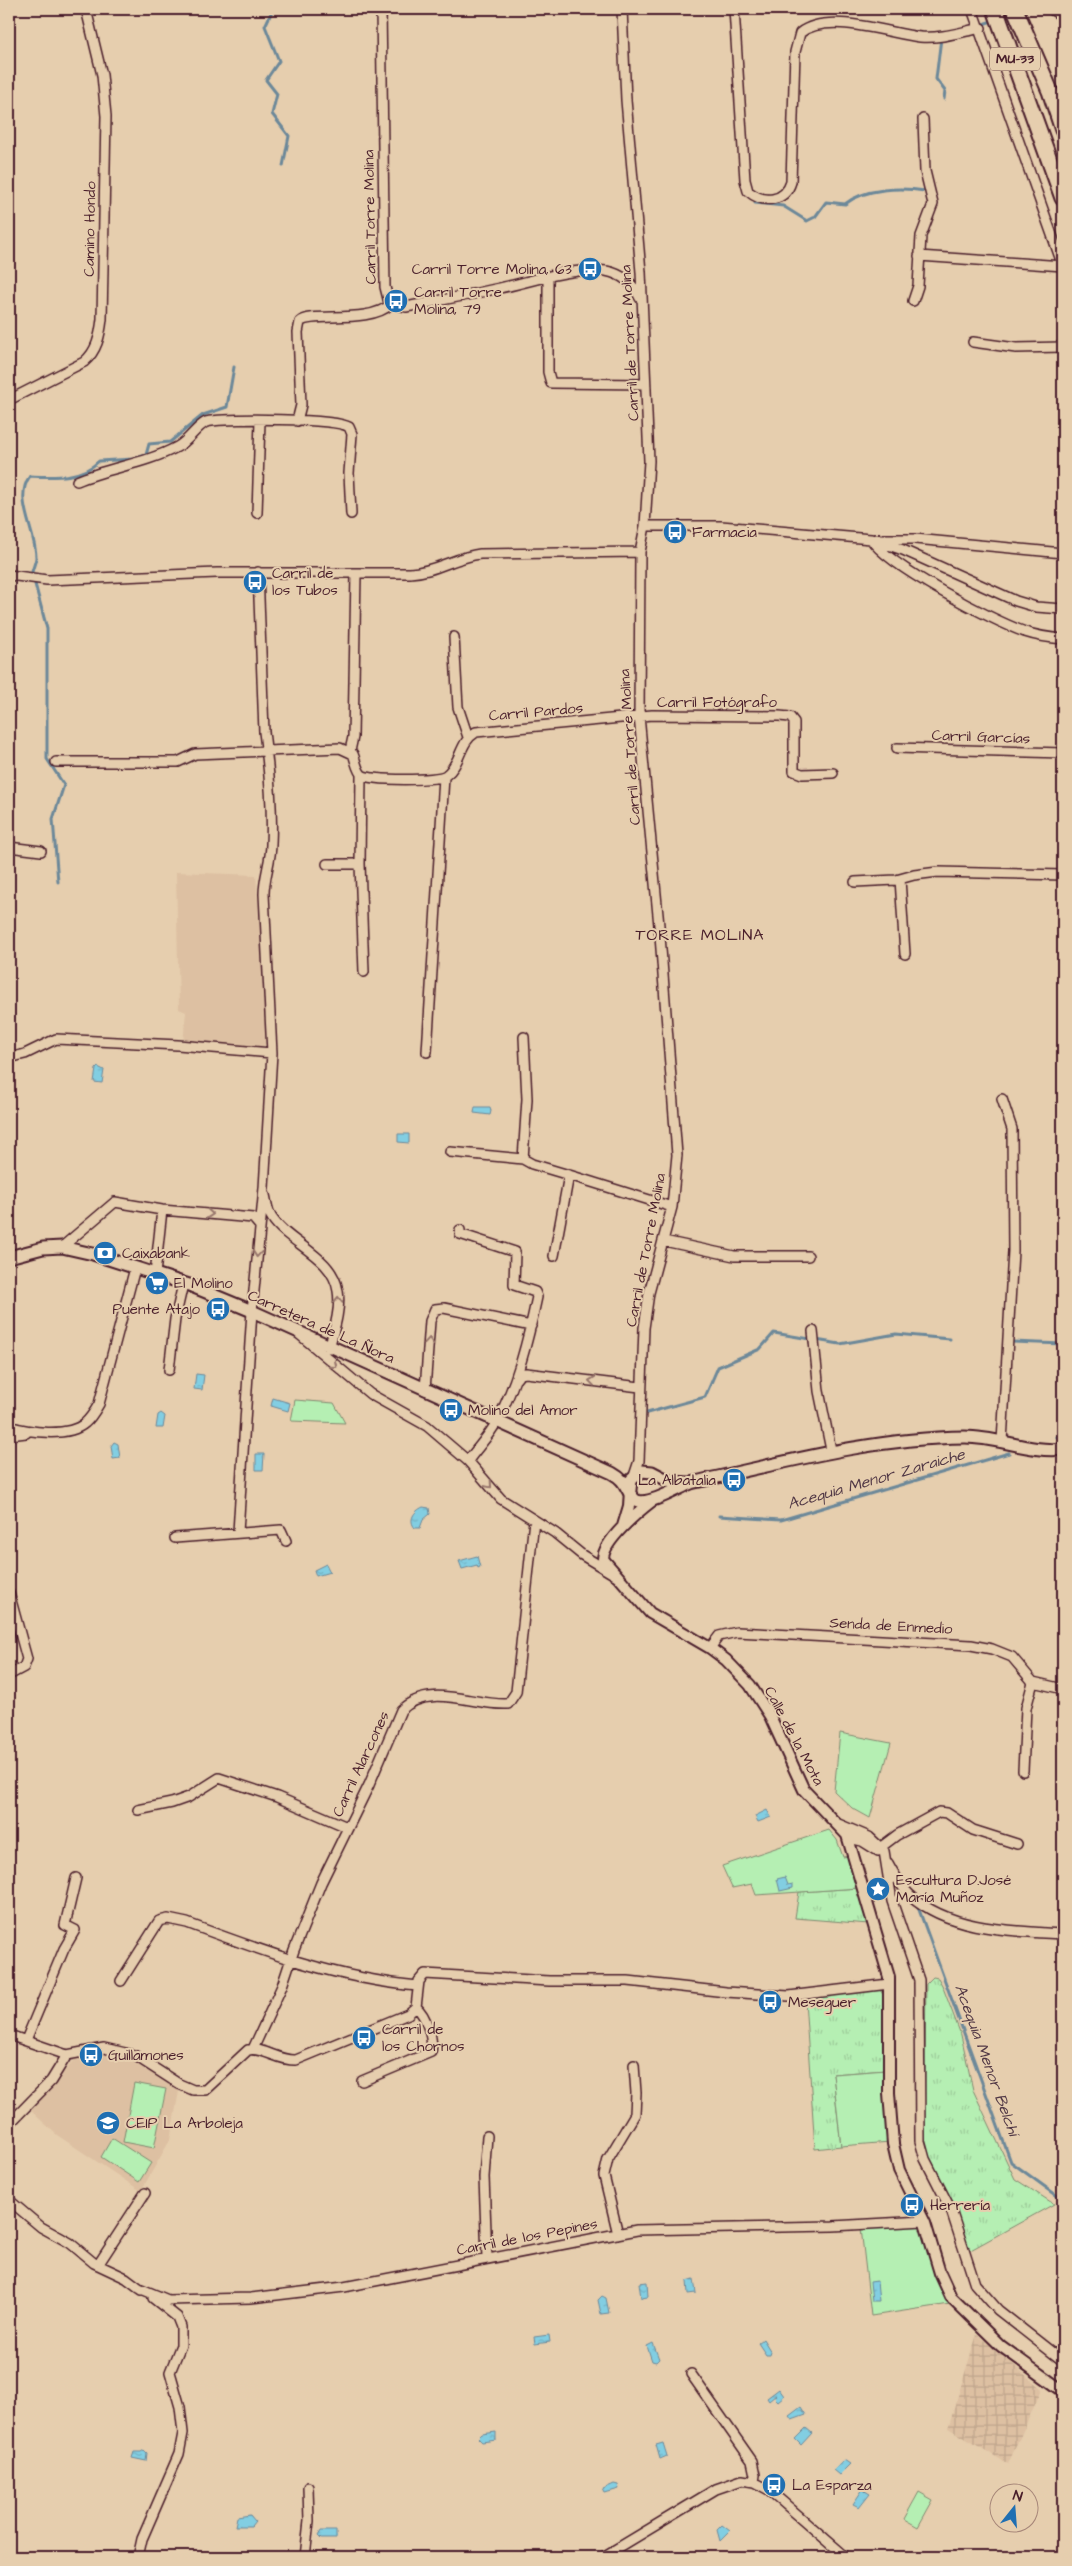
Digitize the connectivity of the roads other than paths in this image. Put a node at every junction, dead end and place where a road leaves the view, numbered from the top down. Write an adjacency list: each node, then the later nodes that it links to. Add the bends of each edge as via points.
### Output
1 (86, 9): 29 (street, Camino Hondo, via 102,74 106,129 100,334 92,354 84,362)
2 (381, 9): 25 (street, Carril Torre Molina, via 385,287)
3 (622, 9): 20 (street, Carril de Torre Molina)
4 (734, 9): 12 (street, via 744,180 748,191 766,199 786,193 791,182 795,52 800,33 825,24 852,25 920,37 939,37)
5 (972, 9): 12 (street)
6 (984, 9): 14 (highway)
7 (995, 9): 14 (highway, MU-33)
8 (1015, 9): 13 (highway, MU-33)
9 (1026, 9): 13 (highway)
10 (1051, 9): 11 (street)
11 (1063, 17)
12 (981, 28): 19 (street)
13 (1050, 91): 16 (highway, MU-33)
14 (1033, 109): 17 (highway, MU-33)
15 (923, 119): 18 (street, via 925,171 933,204 921,236)
16 (1063, 130)
17 (1063, 198)
18 (919, 256): 19 (street); 24 (street, via 917,294)
19 (1063, 266)
20 (641, 276): 22 (street, via 635,282); 23 (street, Carril de Torre Molina)
21 (548, 277): 22 (street, Carril Torre Molina, via 591,270); 25 (street, Carril Torre Molina, via 406,307); 28 (street, via 548,372 551,383)
22 (626, 279): 23 (street)
23 (642, 301): 28 (street, Carril de Torre Molina)
24 (913, 301)
25 (391, 304): 31 (street, via 382,311 348,318 308,317 300,322 302,405)
26 (973, 342): 27 (street, via 1016,348)
27 (1063, 347)
28 (645, 384): 35 (street, Carril de Torre Molina, via 650,461)
29 (9, 400)
30 (260, 420): 31 (street); 32 (street, via 206,422 178,447 149,460 98,472); 33 (street)
31 (297, 421): 34 (street, via 338,423 347,425 351,430)
32 (77, 481)
33 (257, 513)
34 (351, 514)
35 (645, 526): 37 (street, via 722,526); 39 (street, Carril de Torre Molina)
36 (906, 538): 37 (street); 38 (street, via 898,542); 40 (street)
37 (871, 539): 38 (street); 41 (street)
38 (897, 548): 41 (street, via 888,551); 45 (street, via 1016,601 1036,607)
39 (640, 552): 43 (street, via 480,554 425,572); 48 (street, Carril de Torre Molina)
40 (1063, 553)
41 (888, 557): 47 (street, via 1011,626 1026,633)
42 (258, 572): 43 (street); 44 (street, via 48,580); 51 (street)
43 (356, 574): 52 (street, via 353,737)
44 (9, 575)
45 (1063, 609)
46 (454, 637): 49 (street, via 458,707)
47 (1063, 639)
48 (639, 716): 49 (street, Carril Pardos, via 488,730); 55 (street, Carril Fotógrafo, via 790,717 794,722 794,771 802,774); 76 (street, Carril de Torre Molina, via 677,1155)
49 (468, 737): 57 (street, via 452,770)
50 (897, 748): 53 (street, Carril Garcías)
51 (267, 750): 52 (street, via 335,748); 54 (street, via 195,754 178,762); 69 (street, via 272,839 264,894)
52 (350, 751): 56 (street)
53 (1063, 753)
54 (56, 762)
55 (833, 773)
56 (361, 775): 57 (street, via 376,779); 61 (street)
57 (444, 777): 68 (street)
58 (9, 847): 59 (street)
59 (42, 851)
60 (327, 864): 61 (street)
61 (360, 864): 66 (street)
62 (1063, 875): 63 (street, via 938,872)
63 (900, 879): 64 (street); 65 (street)
64 (855, 882)
65 (905, 954)
66 (364, 972)
67 (524, 1037): 73 (street, via 527,1099)
68 (428, 1052)
69 (272, 1053): 70 (street, via 56,1039); 75 (street)
70 (9, 1058)
71 (1002, 1099): 104 (street, via 1012,1129 1013,1252)
72 (450, 1152): 73 (street)
73 (523, 1159): 74 (street)
74 (569, 1175): 76 (street); 84 (street)
75 (264, 1188): 78 (street, via 268,1209); 79 (street)
76 (672, 1207): 81 (street, Carril de Torre Molina)
77 (162, 1210): 79 (street, one-way to 79, via 253,1218); 82 (street, via 115,1202); 87 (street)
78 (276, 1223): 79 (street, via 264,1221); 93 (street, one-way to 78, via 338,1306 336,1281 322,1262)
79 (259, 1228): 89 (street, one-way to 89)
80 (460, 1230): 90 (street, via 463,1236 496,1244 517,1254 514,1285 537,1294)
81 (664, 1241): 85 (street, via 734,1256); 98 (street, Carril de Torre Molina, via 649,1292)
82 (62, 1247): 83 (main road, Carretera de La Ñora); 86 (main road, Carretera de La Ñora)
83 (9, 1256)
84 (554, 1256)
85 (808, 1256)
86 (135, 1268): 87 (main road, Carretera de La Ñora); 102 (street, via 93,1415 84,1425)
87 (155, 1274): 88 (main road, Carretera de La Ñora)
88 (183, 1284): 89 (main road, Carretera de La Ñora); 95 (street)
89 (252, 1311): 92 (main road, Carretera de La Ñora); 117 (street)
90 (531, 1326): 94 (street); 99 (street, one-way to 90, via 430,1321 435,1310 444,1308)
91 (814, 1331): 106 (street, via 819,1391)
92 (297, 1332): 93 (main road, Carretera de La Ñora); 108 (street, one-way to 108, via 370,1394 427,1426)
93 (329, 1348): 99 (main road, Carretera de La Ñora)
94 (524, 1355): 96 (street, via 528,1368); 97 (street)
95 (169, 1370)
96 (538, 1374): 97 (street, via 522,1373); 98 (street, one-way to 96)
97 (514, 1382): 100 (street)
98 (640, 1387): 107 (street, Carril de Torre Molina)
99 (424, 1390): 100 (main road, Carretera de La Ñora)
100 (497, 1422): 108 (street); 109 (main road, Carretera de La Ñora)
101 (9, 1426): 102 (street)
102 (31, 1433): 103 (street)
103 (9, 1435)
104 (1002, 1442): 105 (main road, via 1035,1450); 106 (main road, via 965,1438)
105 (1063, 1449)
106 (831, 1450): 112 (main road)
107 (640, 1451): 110 (street, via 644,1464); 111 (street, Carril de Torre Molina)
108 (468, 1461): 115 (street, one-way to 115, via 501,1499)
109 (612, 1473): 111 (main road); 113 (main road, via 622,1479)
110 (654, 1474): 111 (main road, via 642,1472); 112 (main road, via 671,1482); 114 (main road, via 661,1489)
111 (634, 1476): 113 (main road)
112 (691, 1482): 114 (main road)
113 (630, 1490): 114 (main road, via 638,1501); 116 (street, via 629,1506)
114 (654, 1500): 116 (street)
115 (534, 1520): 121 (street); 131 (street, Carril Alarcones, via 516,1692 512,1700 508,1704 490,1704 429,1696 405,1706)
116 (621, 1529): 120 (street)
117 (238, 1532): 118 (street); 119 (street, via 281,1530)
118 (175, 1538)
119 (286, 1541)
120 (605, 1549): 121 (street, via 593,1556); 122 (street, Calle de la Mota, via 603,1559)
121 (582, 1555): 122 (street)
122 (617, 1576): 124 (street, Calle de la Mota, via 650,1613)
123 (9, 1593): 125 (street, via 27,1660 24,1667)
124 (710, 1648): 126 (street, Senda de Enmedio, via 719,1636 737,1632 972,1644 1012,1657); 130 (street, Calle de la Mota, via 750,1685 770,1716 804,1790)
125 (9, 1675)
126 (1033, 1682): 127 (street); 128 (street, via 1026,1708)
127 (1063, 1689)
128 (1023, 1771)
129 (138, 1810): 131 (street, via 188,1797 219,1778 277,1797)
130 (835, 1822): 132 (street, Calle de la Mota); 134 (street, via 861,1833)
131 (348, 1827): 140 (street, Carril Alarcones, via 321,1883)
132 (849, 1838): 134 (street); 142 (street)
133 (1017, 1844): 134 (street, via 973,1830 948,1813 940,1812)
134 (879, 1848): 135 (street)
135 (885, 1859): 137 (street); 138 (street)
136 (76, 1878): 146 (street, via 65,1925 75,1930)
137 (909, 1894): 138 (street, via 898,1892); 139 (street, via 944,1914 977,1926 999,1931)
138 (892, 1900): 162 (street, via 919,1980 920,2141 925,2159 951,2210 975,2284 998,2310)
139 (1063, 1934)
140 (291, 1961): 141 (street, via 187,1923 162,1920 156,1924); 143 (street); 147 (street, Carril Alarcones)
141 (122, 1981)
142 (889, 1984): 143 (street, via 790,1996 628,1982 549,1981 430,1973 420,1978); 155 (street, via 889,2093 893,2144 899,2170)
143 (418, 1986): 144 (street)
144 (416, 2007): 147 (street, via 399,2019 296,2060 284,2060); 150 (street, via 425,2020 432,2045 430,2052)
145 (9, 2035): 146 (street)
146 (26, 2040): 148 (street)
147 (253, 2049): 148 (street, via 230,2065 205,2090 193,2090 179,2084 134,2055 104,2048)
148 (67, 2055): 151 (street, via 51,2080)
149 (634, 2065): 156 (street, via 635,2114 608,2159 604,2176)
150 (362, 2081)
151 (9, 2124)
152 (487, 2136): 157 (street, via 484,2177)
153 (144, 2193): 158 (street)
154 (9, 2200): 158 (street, Carril de los Pepines, via 41,2227)
155 (924, 2221): 156 (street, Carril de los Pepines, via 637,2230); 164 (street, via 940,2273 953,2300 1002,2346)
156 (618, 2234): 157 (street, Carril de los Pepines)
157 (487, 2259): 160 (street, Carril de los Pepines, via 344,2287)
158 (98, 2264): 159 (street, Carril de los Pepines)
159 (139, 2288): 160 (street, Carril de los Pepines); 161 (street, Carril de los Pepines)
160 (177, 2301): 161 (street)
161 (169, 2310): 167 (street, via 182,2327 181,2345 170,2372 180,2407 182,2439 179,2454 142,2539)
162 (1063, 2361)
163 (691, 2374): 165 (street, via 752,2461)
164 (1063, 2391)
165 (754, 2482): 169 (street, via 735,2481 716,2489); 170 (street, via 780,2498)
166 (308, 2487): 168 (street)
167 (138, 2557)
168 (305, 2557)
169 (603, 2557)
170 (846, 2557)

